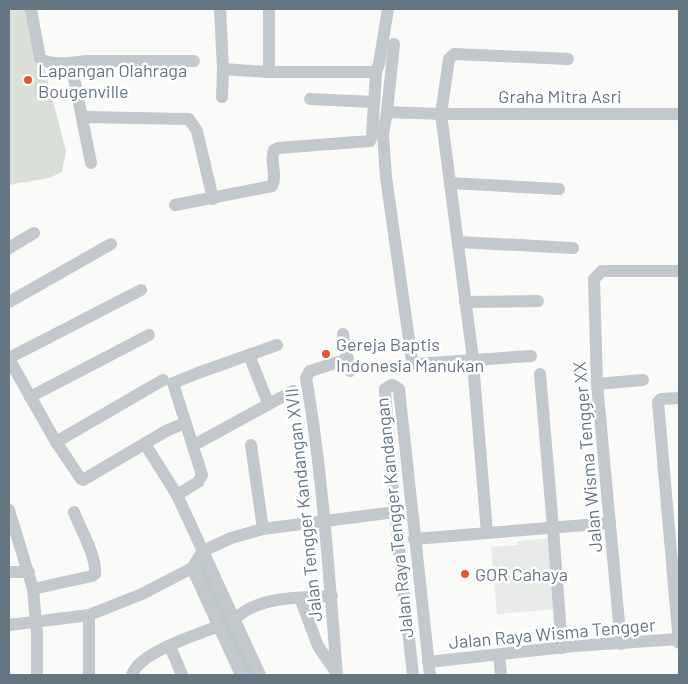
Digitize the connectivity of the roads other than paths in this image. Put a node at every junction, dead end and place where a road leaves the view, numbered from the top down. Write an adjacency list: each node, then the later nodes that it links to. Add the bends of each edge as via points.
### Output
1 (31, 9): 8 (street, via 40,58)
2 (220, 9): 9 (street)
3 (269, 9): 10 (street)
4 (388, 9): 11 (street)
5 (394, 44): 15 (street)
6 (568, 59): 16 (street, via 452,54)
7 (194, 61): 8 (street)
8 (71, 63): 18 (street)
9 (222, 69): 10 (street); 12 (street)
10 (268, 72): 11 (street)
11 (376, 72): 14 (street)
12 (222, 97)
13 (310, 99): 14 (street)
14 (374, 102): 22 (street, via 370,141 278,148 272,154 272,186)
15 (387, 112): 16 (street, Graha Mitra Asri); 40 (street, via 383,134 386,177 412,361 415,364)
16 (442, 114): 17 (street, Graha Mitra Asri); 20 (street)
17 (679, 114)
18 (83, 118): 19 (street); 22 (street, via 189,119 197,131)
19 (91, 163)
20 (450, 183): 21 (street); 25 (street)
21 (559, 189)
22 (213, 199): 23 (street)
23 (175, 206)
24 (34, 233): 27 (street)
25 (458, 242): 28 (street); 33 (street)
26 (110, 244): 32 (street)
27 (9, 248)
28 (573, 248)
29 (679, 271): 45 (street, Jalan Wisma Tengger XX, via 602,271 594,279)
30 (141, 290): 39 (street)
31 (538, 301): 33 (street)
32 (9, 302)
33 (465, 302): 40 (street)
34 (343, 334): 59 (street, Jalan Tengger Kandangan XVII, via 349,364 310,371 306,378)
35 (149, 335): 47 (street)
36 (278, 346): 37 (street)
37 (249, 355): 49 (street); 53 (street, via 173,383)
38 (531, 356): 40 (street)
39 (9, 358): 47 (street)
40 (472, 360)
41 (540, 374): 62 (street)
42 (474, 375): 64 (street)
43 (163, 380): 51 (street)
44 (643, 380): 45 (street)
45 (597, 384): 60 (street, Jalan Wisma Tengger XX)
46 (293, 391): 49 (street)
47 (30, 397): 51 (street)
48 (679, 398): 80 (street, via 658,400)
49 (268, 403): 53 (street)
50 (180, 425): 52 (street)
51 (56, 442): 52 (street, via 81,479 85,480)
52 (145, 444): 55 (street)
53 (194, 445): 55 (street, via 201,478)
54 (251, 445): 63 (street)
55 (177, 495): 66 (street)
56 (9, 510): 61 (street)
57 (74, 512): 72 (street, via 95,574)
58 (395, 512): 59 (street); 65 (street, Jalan Raya Tengger Kandangan, via 385,392 392,385 399,388); 71 (street, Jalan Raya Tengger Kandangan)
59 (324, 522): 63 (street); 73 (street, Jalan Tengger Kandangan XVII)
60 (610, 523): 62 (street); 82 (street, Jalan Wisma Tengger XX)
61 (12, 527): 69 (street)
62 (554, 528): 64 (street); 84 (street)
63 (263, 529): 66 (street, via 231,538)
64 (488, 533): 65 (street)
65 (414, 539): 70 (street, Jalan Raya Tengger Kandangan)
66 (203, 551): 67 (street); 76 (street)
67 (192, 568): 75 (street, via 142,594); 79 (street)
68 (9, 572): 69 (street)
69 (29, 572): 72 (street)
70 (418, 575): 71 (street); 86 (street, Jalan Raya Tengger Kandangan)
71 (402, 576): 94 (street, Jalan Raya Tengger Kandangan)
72 (33, 589): 77 (street)
73 (332, 596): 74 (street); 87 (street, Jalan Tengger Kandangan XVII)
74 (300, 598): 76 (street, via 258,606 246,610); 87 (street, via 318,646)
75 (89, 615): 77 (street); 89 (street)
76 (234, 620): 93 (street)
77 (36, 621): 78 (street); 88 (street)
78 (9, 625)
79 (218, 626): 83 (street); 92 (street)
80 (679, 639): 81 (street); 82 (street, Jalan Raya Wisma Tengger)
81 (679, 642)
82 (620, 644): 84 (street, Jalan Raya Wisma Tengger)
83 (170, 646): 90 (street, via 147,658); 91 (street)
84 (562, 648): 85 (street, Jalan Raya Wisma Tengger)
85 (499, 655): 86 (street, Jalan Raya Wisma Tengger); 95 (street)
86 (429, 669)
87 (337, 674)
88 (37, 675)
89 (89, 675)
90 (132, 675)
91 (182, 675)
92 (241, 675)
93 (260, 675)
94 (413, 675)
95 (501, 675)

